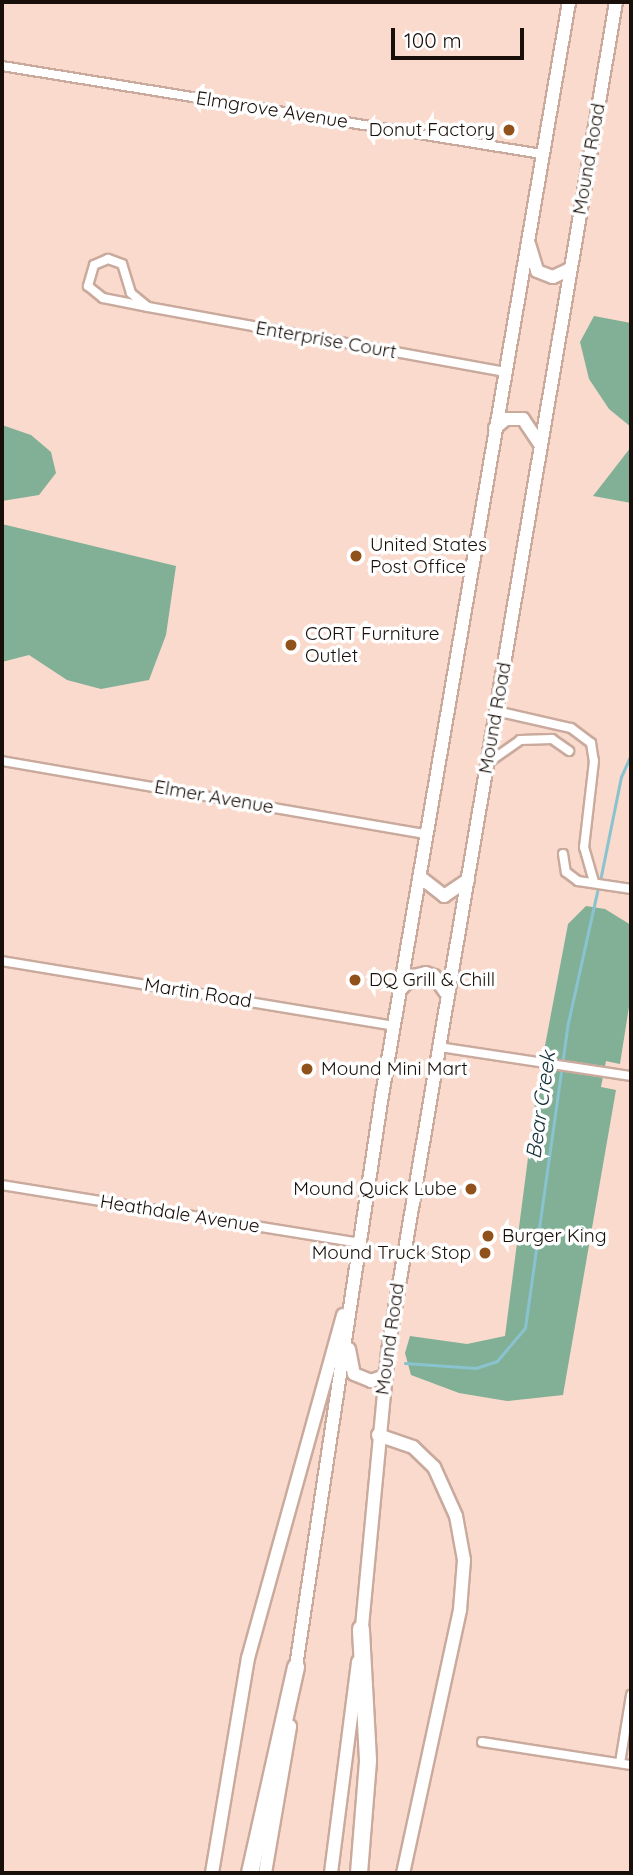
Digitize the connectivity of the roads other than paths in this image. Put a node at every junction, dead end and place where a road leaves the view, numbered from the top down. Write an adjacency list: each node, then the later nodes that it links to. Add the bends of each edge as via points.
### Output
1 (569, 2): 4 (main road)
2 (616, 2): 6 (main road, Mound Road)
3 (2, 66): 4 (street, Elmgrove Avenue)
4 (542, 154): 5 (main road)
5 (527, 233): 6 (main road, via 537,271 554,277); 8 (main road)
6 (570, 269): 10 (main road, Mound Road)
7 (148, 307): 7 (street, Enterprise Court, via 134,297 121,264 108,259 94,265 88,281 92,293); 8 (street, Enterprise Court)
8 (504, 372): 9 (main road)
9 (495, 428): 10 (main road, via 506,419 523,419); 15 (main road)
10 (540, 444): 11 (main road, Mound Road)
11 (496, 711): 14 (main road, Mound Road); 19 (street, via 571,728 591,743 594,761 584,847)
12 (569, 751): 14 (street, via 552,739 520,740 502,749)
13 (2, 761): 15 (street, Elmer Avenue)
14 (487, 765): 18 (main road, Mound Road)
15 (426, 834): 17 (main road)
16 (563, 854): 19 (street, via 571,877)
17 (420, 877): 18 (main road, via 444,896); 22 (main road)
18 (468, 880): 23 (main road, Mound Road)
19 (594, 883): 20 (street)
20 (631, 890)
21 (2, 961): 24 (street, Martin Road)
22 (401, 989): 23 (main road, via 413,976 426,973 434,976); 24 (main road)
23 (448, 996): 25 (main road, Mound Road)
24 (395, 1026): 28 (main road)
25 (439, 1047): 26 (street); 31 (main road, Mound Road)
26 (631, 1076)
27 (2, 1185): 28 (street, Heathdale Avenue)
28 (359, 1243): 29 (main road)
29 (353, 1285): 30 (main road); 39 (main road, via 328,1360 248,1658)
30 (349, 1313): 31 (main road, via 349,1363 354,1374 371,1381); 34 (main road)
31 (384, 1376): 32 (main road, Mound Road)
32 (378, 1435): 33 (main road, Mound Road); 44 (main road, via 413,1447 434,1467 454,1509 464,1560 460,1610)
33 (361, 1629): 42 (main road, Mound Road); 43 (highway, via 368,1760)
34 (296, 1667): 40 (highway); 41 (main road)
35 (631, 1695): 37 (street)
36 (482, 1742): 37 (street)
37 (620, 1763): 38 (street)
38 (631, 1765)
39 (212, 1873)
40 (250, 1873)
41 (265, 1873)
42 (331, 1873)
43 (359, 1873)
44 (403, 1873)

